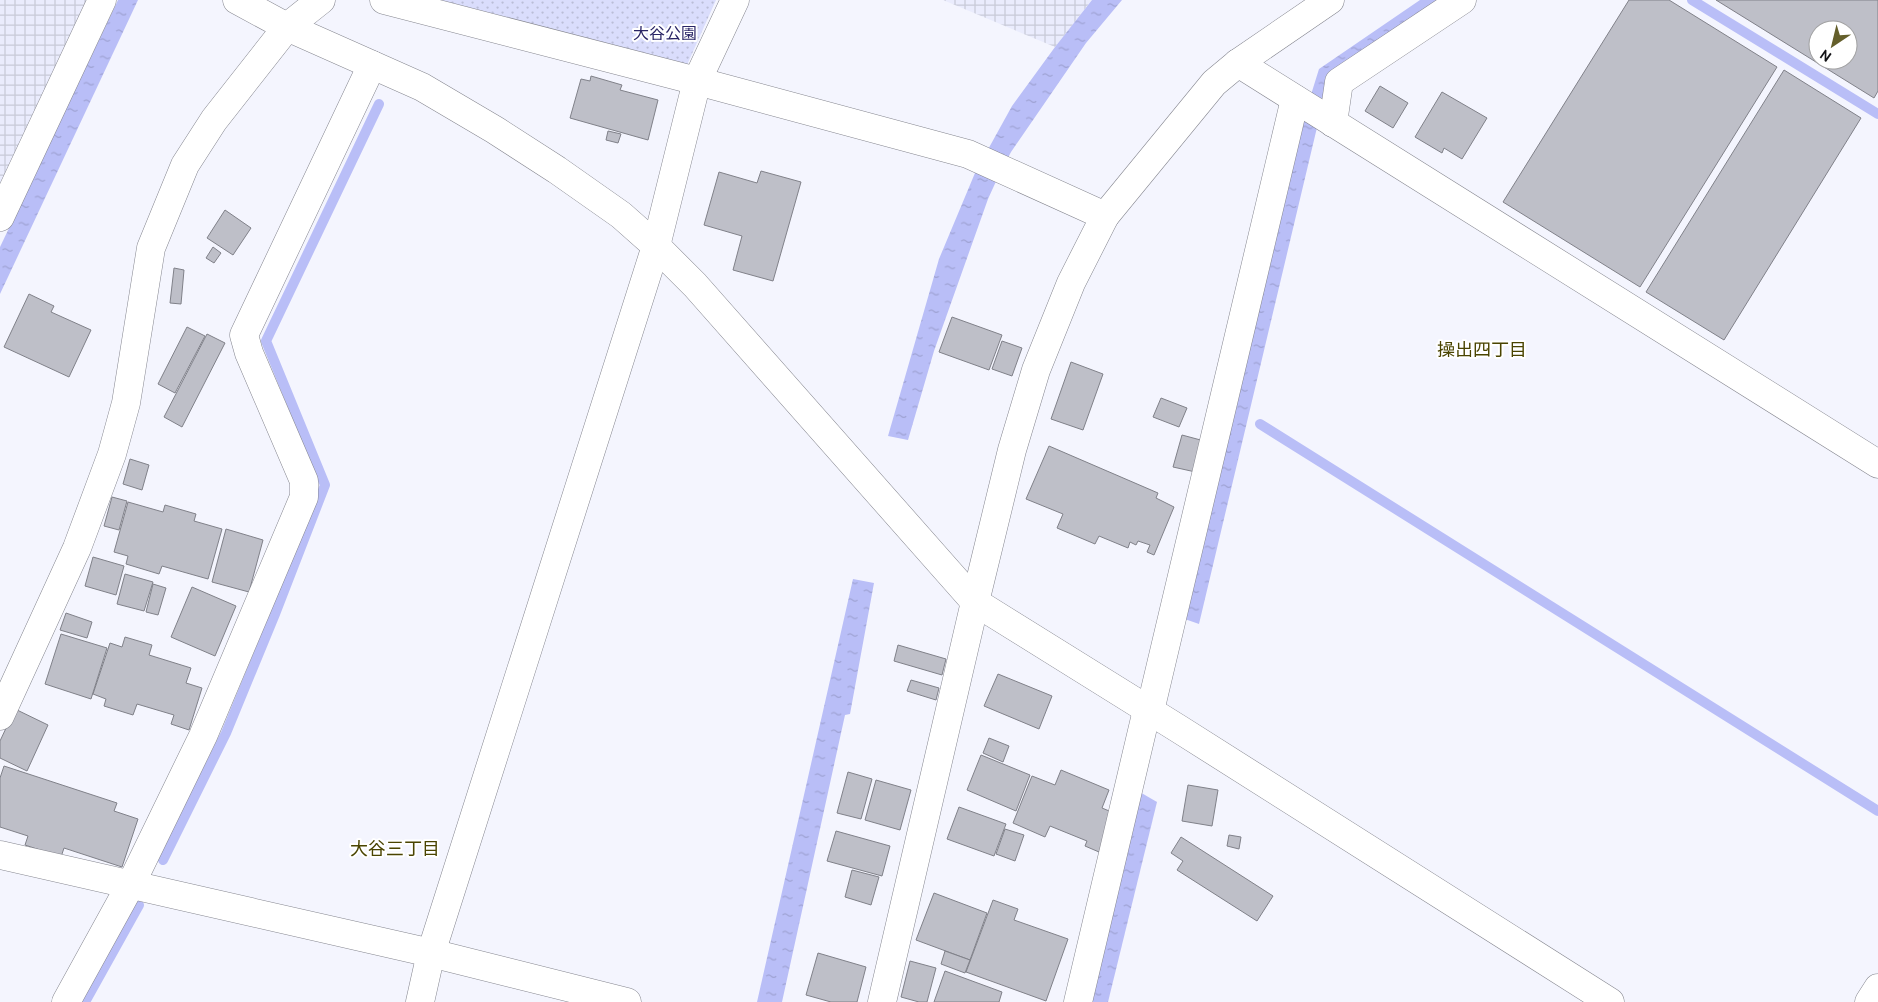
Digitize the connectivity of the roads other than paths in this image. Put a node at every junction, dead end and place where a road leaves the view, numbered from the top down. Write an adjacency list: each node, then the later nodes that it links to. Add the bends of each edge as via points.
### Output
1 (102, 0): 15 (street)
2 (237, 0): 8 (street)
3 (321, 0): 8 (street)
4 (384, 0): 11 (street)
5 (735, 0): 11 (street)
6 (1330, 0): 9 (street)
7 (1462, 0): 13 (street, via 1339,82)
8 (287, 26): 10 (street); 20 (street, via 214,120 185,165 151,248 126,402 112,454 77,548)
9 (1238, 63): 12 (street); 14 (street, via 1214,83)
10 (372, 65): 16 (street, via 422,87 496,130 621,216); 22 (street, via 244,335 304,482 304,497 203,736)
11 (697, 81): 14 (street, via 968,154); 16 (street)
12 (1296, 99): 13 (street); 19 (street)
13 (1333, 123): 17 (street)
14 (1105, 216): 18 (street, via 1071,283 1036,370 1012,450)
15 (0, 217)
16 (656, 246): 18 (street, via 695,285); 23 (street)
17 (1878, 464)
18 (975, 602): 19 (street); 28 (street)
19 (1148, 710): 29 (street); 30 (street)
20 (0, 716)
21 (0, 855): 22 (street)
22 (131, 884): 23 (street); 25 (street)
23 (431, 953): 26 (street); 27 (street)
24 (1878, 988): 31 (street)
25 (66, 1002)
26 (420, 1002)
27 (627, 1002)
28 (882, 1002)
29 (1078, 1002)
30 (1610, 1002)
31 (1869, 1002)

